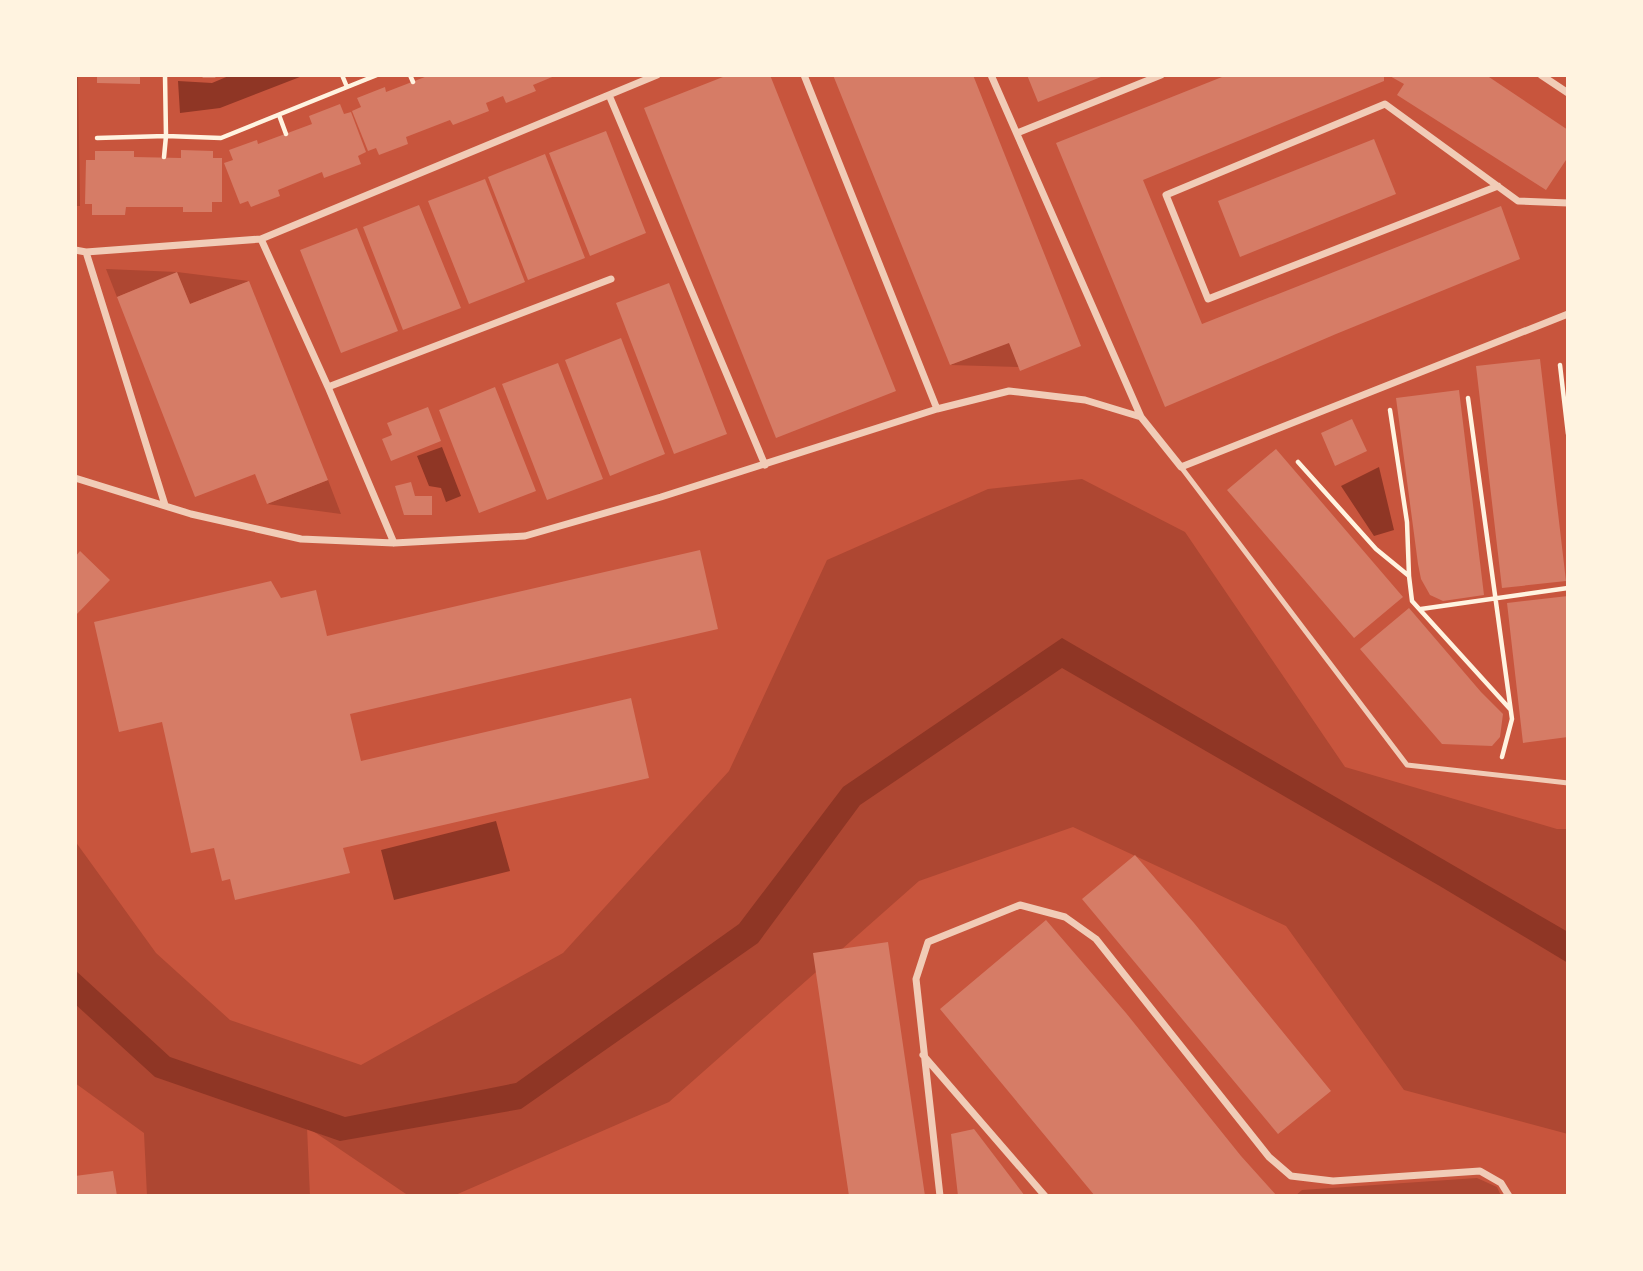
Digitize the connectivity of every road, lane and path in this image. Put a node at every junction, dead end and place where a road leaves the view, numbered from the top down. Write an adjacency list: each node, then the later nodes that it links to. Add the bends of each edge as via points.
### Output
1 (164, 75): 19 (path)
2 (203, 75): 3 (path)
3 (215, 75)
4 (342, 75): 13 (path)
5 (377, 75): 13 (path)
6 (410, 75): 12 (path)
7 (657, 75): 15 (street)
8 (804, 75): 32 (street)
9 (991, 75): 17 (street)
10 (1161, 75): 17 (street)
11 (1541, 75): 14 (street)
12 (412, 82)
13 (347, 87): 16 (path)
14 (1568, 93)
15 (609, 95): 24 (street); 37 (street)
16 (279, 115): 18 (path); 19 (path, via 221,138)
17 (1017, 133): 34 (street)
18 (286, 134)
19 (166, 136): 20 (path); 21 (path)
20 (97, 138)
21 (164, 158)
22 (1498, 186): 22 (street, via 1385,104 1166,195 1208,299); 23 (street, via 1518,201)
23 (1568, 203)
24 (261, 239): 26 (street); 30 (street)
25 (75, 250): 26 (street)
26 (86, 251): 40 (street)
27 (611, 279): 30 (street)
28 (1568, 314): 38 (street)
29 (1560, 365): 35 (path)
30 (328, 387): 41 (street)
31 (1468, 398): 44 (path)
32 (937, 408): 34 (street, via 1009,390 1084,400); 37 (street)
33 (1390, 410): 42 (path, via 1407,522)
34 (1141, 417): 38 (street)
35 (1568, 434)
36 (1298, 462): 42 (path, via 1376,549)
37 (765, 465): 41 (street, via 525,536)
38 (1181, 467): 47 (lane, via 1407,765)
39 (75, 478): 40 (street)
40 (165, 505): 41 (street, via 302,540)
41 (394, 543)
42 (1409, 576): 45 (path, via 1412,601)
43 (1568, 588): 44 (path)
44 (1496, 598): 45 (path); 46 (path)
45 (1420, 609): 46 (path)
46 (1511, 710): 47 (path)
47 (1498, 775): 48 (lane)
48 (1568, 783)
49 (923, 1054): 50 (street); 51 (street); 52 (street, via 916,979 928,942 1020,905 1065,917 1096,939 1269,1157 1290,1176 1332,1181 1480,1171 1501,1183)
50 (940, 1196)
51 (1045, 1196)
52 (1509, 1196)

